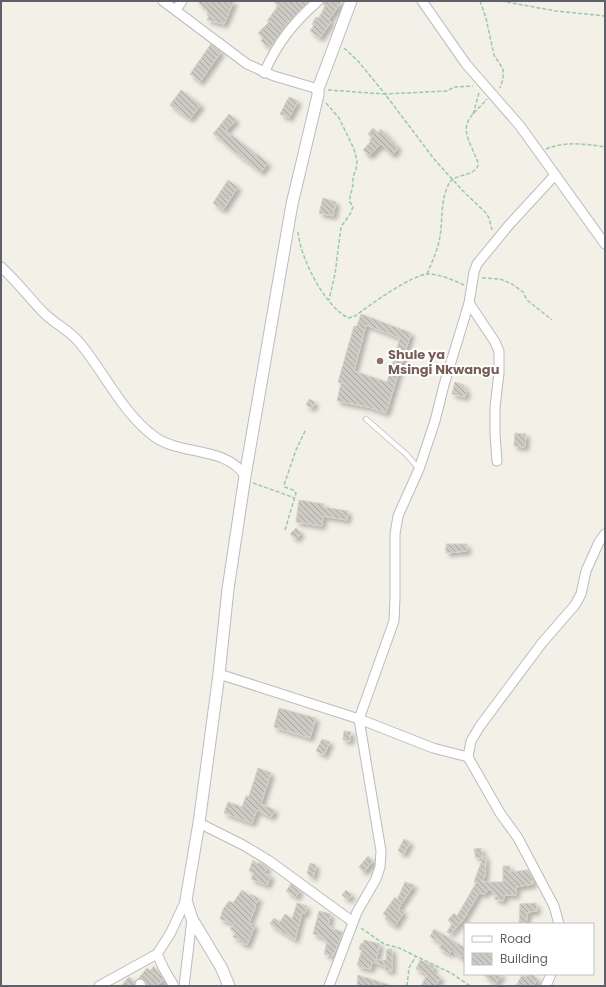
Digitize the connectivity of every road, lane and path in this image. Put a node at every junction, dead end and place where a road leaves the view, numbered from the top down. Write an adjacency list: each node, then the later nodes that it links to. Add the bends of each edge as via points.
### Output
1 (164, 1): 8 (street)
2 (182, 1): 8 (street)
3 (318, 1): 11 (street, via 279,43)
4 (351, 1): 10 (street)
5 (422, 1): 12 (street)
6 (480, 1): 15 (path, via 494,56 503,69 499,90)
7 (501, 1): 9 (path, via 556,11)
8 (176, 10): 11 (street, via 234,56)
9 (605, 16)
10 (336, 40): 13 (street); 14 (path, via 358,61)
11 (264, 73): 13 (street)
12 (482, 85): 14 (path, via 454,87 447,91); 15 (street); 16 (path)
13 (318, 92): 14 (path); 27 (path, via 340,118 357,161 350,197 353,207 341,227); 34 (street, via 292,204)
14 (385, 94): 20 (path, via 421,143)
15 (493, 95): 16 (path); 18 (street)
16 (472, 116): 20 (path, via 466,127 478,166 474,171)
17 (605, 147): 18 (path, via 566,144 547,148)
18 (540, 153): 19 (street)
19 (555, 174): 22 (street); 23 (street)
20 (453, 179): 22 (path, via 486,212); 25 (path, via 443,202 438,247)
21 (298, 228): 27 (path, via 300,249 305,262)
22 (496, 240): 26 (street, via 477,264)
23 (605, 244)
24 (1, 266): 34 (street, via 45,314 72,334 119,398 147,430 164,442 227,460 239,467)
25 (427, 274): 26 (path); 27 (path, via 418,276 349,318)
26 (472, 284): 28 (street); 29 (path, via 492,278 505,281 523,292 527,300)
27 (329, 300)
28 (469, 303): 32 (street, via 499,351 495,407); 33 (street)
29 (552, 320)
30 (366, 419): 33 (lane)
31 (306, 429): 35 (path, via 284,485 295,492)
32 (497, 461)
33 (419, 469): 39 (street, via 398,516 395,534 394,621)
34 (244, 478): 35 (path); 38 (street)
35 (295, 498): 36 (path)
36 (285, 530)
37 (605, 534): 40 (street, via 586,571 581,594 575,605 542,643 480,726 471,741)
38 (219, 674): 39 (street); 41 (street)
39 (359, 719): 40 (street, via 433,748); 44 (street, via 381,851 376,879)
40 (468, 757): 45 (street, via 500,813 518,838 554,906)
41 (199, 823): 42 (street); 44 (street, via 268,860)
42 (186, 900): 43 (street); 46 (street)
43 (192, 919): 51 (street); 52 (street, via 221,967)
44 (353, 922): 47 (path, via 384,944); 53 (street)
45 (559, 923)
46 (157, 954): 49 (street); 50 (street)
47 (416, 956): 54 (path, via 410,968); 55 (path, via 451,973)
48 (551, 975): 56 (street)
49 (99, 986)
50 (174, 986)
51 (184, 986)
52 (229, 986)
53 (329, 986)
54 (407, 986)
55 (470, 986)
56 (546, 986)

